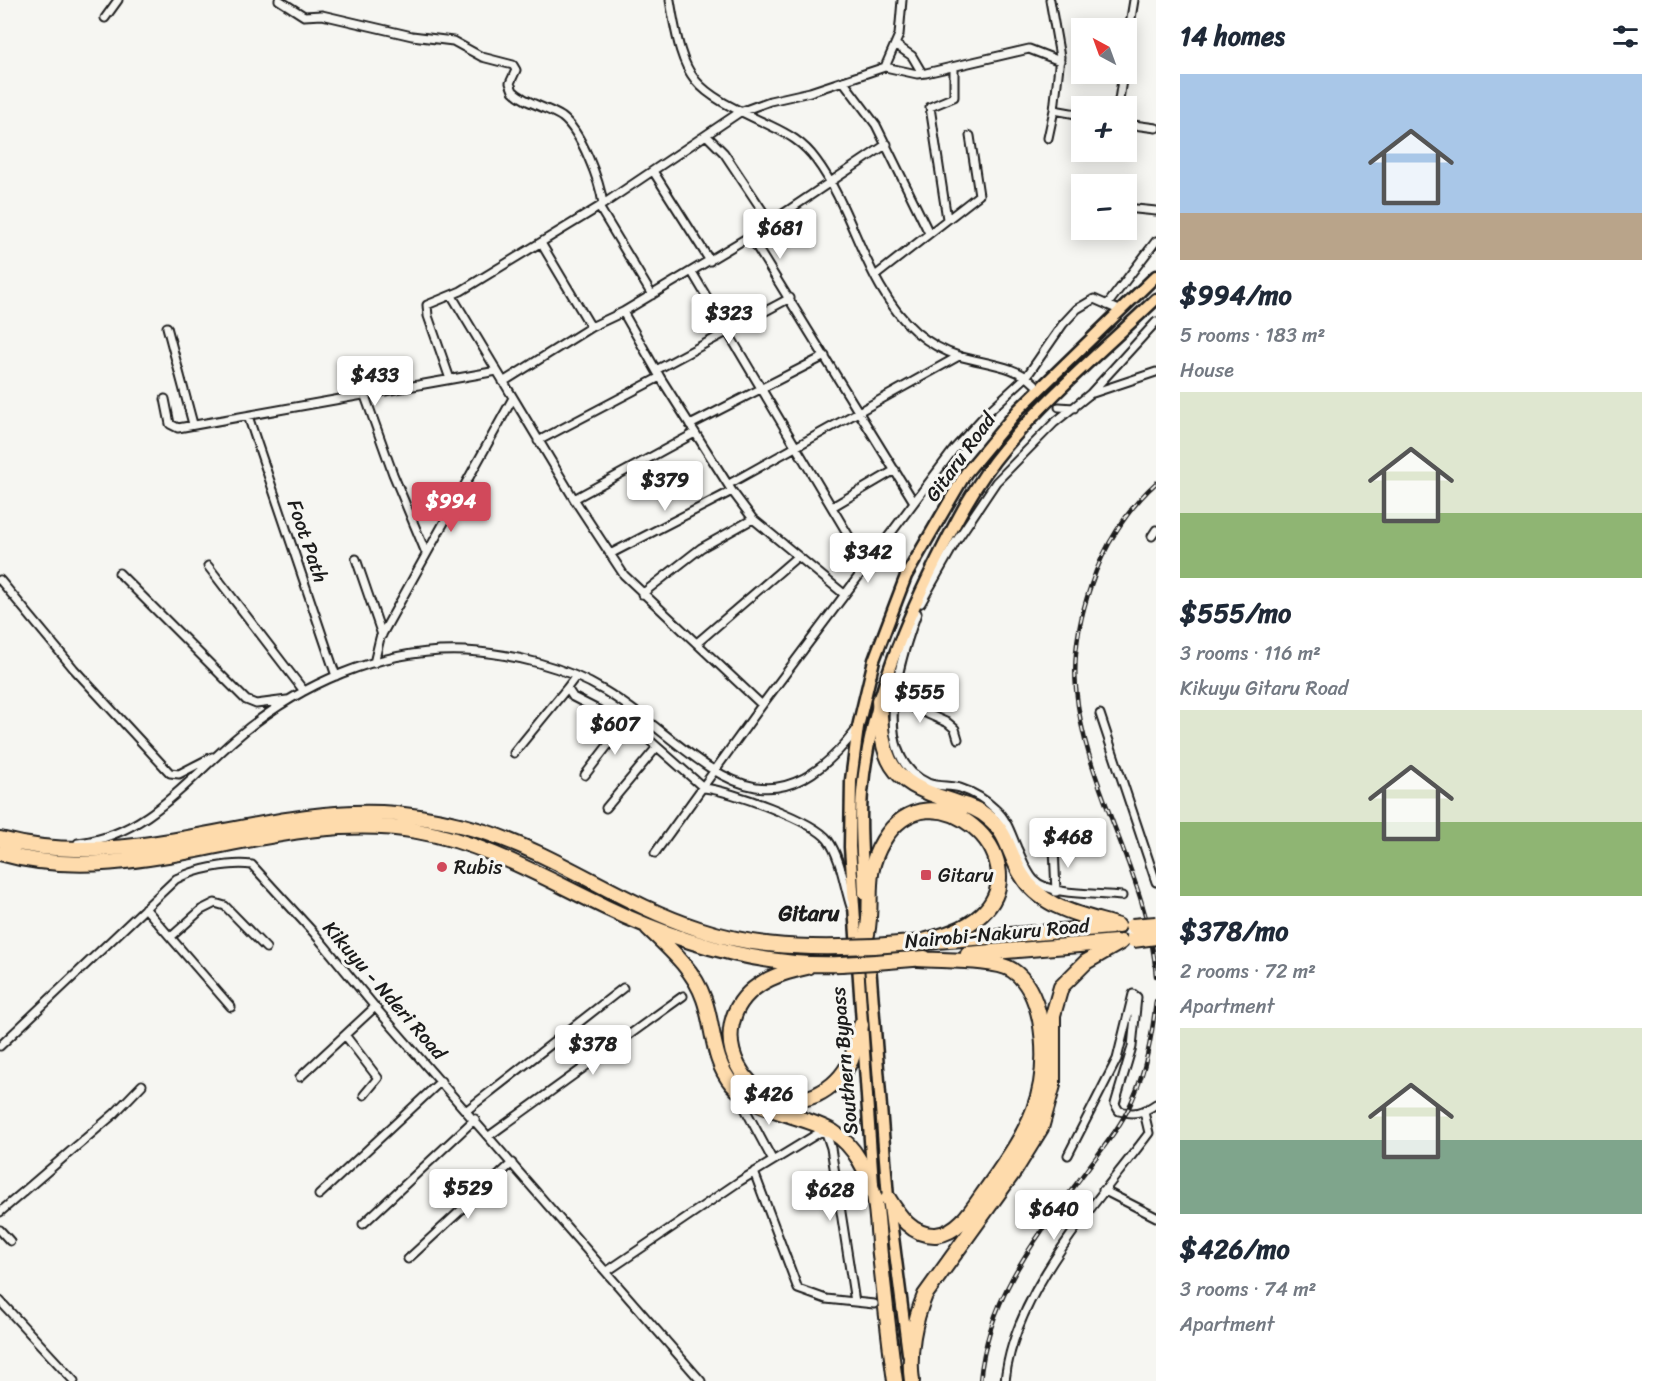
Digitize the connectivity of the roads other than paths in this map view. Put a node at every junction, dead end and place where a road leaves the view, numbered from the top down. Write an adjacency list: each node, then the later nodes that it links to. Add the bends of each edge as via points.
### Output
1 (118, 0): 7 (street)
2 (279, 0): 26 (street, via 304,16 322,15 412,36 453,41 482,57 513,65 513,91 565,120 580,143 594,171)
3 (670, 0): 16 (street, via 679,50 692,76 707,93)
4 (902, 0): 9 (street)
5 (1050, 0): 10 (street)
6 (1134, 0): 8 (street)
7 (105, 18)
8 (1131, 18)
9 (896, 45): 11 (street); 13 (street, via 912,56)
10 (1060, 60): 12 (street, via 1029,49); 15 (street)
11 (885, 67): 13 (street); 14 (street)
12 (954, 67): 13 (street); 29 (street, via 954,98 930,107)
13 (922, 73)
14 (843, 81): 16 (street); 23 (street, via 860,100)
15 (1054, 110): 17 (street); 22 (street)
16 (740, 112): 20 (street); 25 (street, via 796,139 816,160)
17 (1071, 113)
18 (1137, 125): 19 (street)
19 (1156, 128)
20 (706, 135): 24 (street); 30 (street, via 724,153)
21 (970, 136): 29 (street, via 980,194)
22 (1048, 138)
23 (887, 144): 25 (street); 31 (street)
24 (654, 171): 26 (street); 35 (street)
25 (830, 184): 30 (street); 37 (street)
26 (601, 206): 34 (street); 39 (street)
27 (1137, 209): 28 (street)
28 (1156, 211)
29 (947, 219): 31 (street)
30 (770, 222): 32 (street)
31 (929, 233): 37 (street)
32 (750, 236): 35 (street); 41 (street)
33 (1156, 241): 43 (street)
34 (541, 243): 40 (street); 48 (street)
35 (710, 261): 36 (street)
36 (692, 272): 39 (street); 49 (street)
37 (875, 276): 51 (street, via 914,330)
38 (1156, 276): 44 (main road, Gitaru Road)
39 (652, 295): 45 (street)
40 (452, 296): 52 (street); 56 (street, via 426,308)
41 (789, 298): 49 (street); 50 (street)
42 (1156, 299): 98 (main road, Gitaru Road, via 1002,451 955,521 917,600)
43 (1107, 305): 44 (street); 55 (street, via 1094,299 1077,309 1050,339)
44 (1119, 310): 102 (main road, Gitaru Road, via 1001,428 950,497 915,557 884,630)
45 (623, 312): 48 (street); 54 (street)
46 (1156, 322): 60 (street)
47 (167, 327): 68 (street)
48 (591, 327): 57 (street)
49 (729, 331): 54 (street); 59 (street)
50 (825, 356): 59 (street); 66 (street)
51 (959, 356): 55 (street); 66 (street)
52 (497, 371): 56 (street); 57 (street)
53 (1156, 372): 60 (street)
54 (658, 373): 69 (street); 71 (street)
55 (1027, 376): 58 (street); 76 (street, via 960,442)
56 (450, 379): 61 (street)
57 (503, 382): 62 (street)
58 (1035, 384)
59 (762, 387): 69 (street); 72 (street)
60 (1090, 394): 65 (street)
61 (365, 396): 67 (street); 79 (street)
62 (513, 398): 71 (street); 79 (street)
63 (165, 399): 68 (street, via 170,424 178,428)
64 (1059, 407): 65 (street)
65 (1074, 408): 96 (street, via 1004,472 955,543 918,610)
66 (859, 412): 72 (street); 73 (street)
67 (248, 416): 68 (street); 92 (street, Foot Path)
68 (193, 424)
69 (690, 424): 70 (street)
70 (695, 433): 74 (street); 75 (street)
71 (538, 441): 75 (street)
72 (797, 447): 74 (street); 77 (street)
73 (895, 470): 76 (street); 77 (street)
74 (731, 488): 78 (street); 80 (street)
75 (574, 499): 80 (street)
76 (914, 502): 83 (street)
77 (832, 507): 83 (street)
78 (753, 519): 81 (street); 87 (street, via 701,548)
79 (426, 552): 89 (street)
80 (609, 554): 87 (street)
81 (798, 556): 88 (street); 90 (street)
82 (356, 559): 89 (street)
83 (868, 563): 88 (street)
84 (208, 566): 95 (street)
85 (118, 573): 97 (street, via 246,700 256,704)
86 (0, 580): 105 (street, via 74,669 170,773 179,774)
87 (642, 594): 90 (street)
88 (844, 594): 99 (street)
89 (382, 635): 91 (street)
90 (697, 643): 99 (street)
91 (374, 663): 92 (street); 93 (street, via 465,651 537,663)
92 (336, 676): 95 (street)
93 (576, 676): 94 (street); 107 (street, via 632,708)
94 (567, 688): 101 (street, via 573,697); 106 (street)
95 (304, 692): 97 (street)
96 (894, 699): 103 (street, via 948,723); 117 (street, via 897,745 912,773 930,784 960,788 996,809 1035,881)
97 (289, 700): 105 (street)
98 (879, 700): 123 (highway, via 884,747 905,781 918,790 988,817 1003,835 1020,873 1050,904); 126 (main road, Gitaru Road, via 862,796)
99 (762, 705): 107 (street)
100 (1100, 714): 116 (street)
101 (625, 723): 104 (street); 108 (street)
102 (858, 727): 107 (street, via 826,764 786,786 747,786); 112 (main road, Gitaru Road, via 851,780)
103 (958, 739)
104 (657, 747): 109 (street); 110 (street)
105 (219, 753): 111 (street, via 157,810 117,835 81,843)
106 (514, 753)
107 (715, 771): 109 (street)
108 (585, 775)
109 (704, 788): 115 (street); 120 (street, via 718,789 819,832 829,841 837,860)
110 (606, 808)
111 (4, 840): 126 (highway, Nairobi-Nakuru Road, bridge, via 83,851 125,849 341,814 395,814 486,832 626,900 718,935 776,946 843,947)
112 (850, 847): 120 (main road, Southern Bypass)
113 (1054, 847): 117 (street)
114 (0, 853): 121 (highway, via 90,864 315,829 397,828 456,840 508,858)
115 (655, 853)
116 (1156, 882)
117 (1056, 892): 118 (street)
118 (1122, 896)
119 (145, 908): 124 (street); 134 (street, Kikuyu - Nderi Road, via 185,874 252,865); 137 (street, Kikuyu - Nderi Road)
120 (854, 917): 135 (main road, Southern Bypass)
121 (642, 923): 130 (highway, via 726,951); 156 (highway, via 693,976 704,998 719,1062 733,1085 748,1099 834,1133 858,1158)
122 (1156, 924): 123 (highway, Nairobi-Nakuru Road, bridge)
123 (1126, 933): 125 (highway, Nairobi-Nakuru Road, bridge); 127 (highway, Nairobi-Nakuru Road); 129 (highway, Nairobi-Nakuru Road); 168 (highway, via 1086,962 1061,987 1053,1015 1053,1085 1041,1128 925,1295 918,1311)
124 (171, 937): 128 (street, via 201,910 215,903 225,906); 133 (street)
125 (1156, 937)
126 (871, 940): 127 (highway, Nairobi-Nakuru Road); 127 (highway, via 868,884 883,841 912,815 929,810 951,813 971,823 987,840 995,860 997,882 983,913 957,930); 157 (main road, Gitaru Road)
127 (920, 942)
128 (266, 948)
129 (918, 959): 130 (highway, Nairobi-Nakuru Road, bridge); 157 (highway, via 997,964 1018,975 1032,994 1039,1016 1044,1074 1036,1109 1023,1135 972,1210 954,1228 937,1235 920,1233 907,1224)
130 (817, 965): 135 (highway, via 766,981 743,1000 730,1039 733,1057 742,1073 758,1089 782,1100 818,1094 846,1068)
131 (623, 987): 144 (street)
132 (683, 996): 148 (street)
133 (231, 1007)
134 (375, 1007): 136 (street); 139 (street, Kikuyu - Nderi Road)
135 (861, 1024): 156 (main road, Southern Bypass)
136 (345, 1035): 138 (street); 141 (street, via 378,1075 375,1085)
137 (0, 1046)
138 (300, 1077)
139 (441, 1081): 144 (street, Kikuyu - Nderi Road); 155 (street)
140 (142, 1085): 158 (street)
141 (364, 1095)
142 (742, 1104): 151 (street)
143 (1156, 1104): 145 (street)
144 (467, 1110): 146 (street, Kikuyu - Nderi Road)
145 (1144, 1112): 147 (street); 150 (street, via 1126,1113 1115,1104 1132,1047 1137,997 1133,994 1117,1059)
146 (475, 1119): 148 (street, Kikuyu - Nderi Road); 160 (street)
147 (1149, 1132): 149 (street); 154 (street)
148 (489, 1136): 152 (street, Kikuyu - Nderi Road)
149 (1156, 1137)
150 (1068, 1155)
151 (773, 1161): 153 (street); 166 (street, via 822,1131 826,1133)
152 (512, 1163): 163 (street); 164 (street, Kikuyu - Nderi Road)
153 (754, 1172): 164 (street); 166 (street, via 798,1289 826,1299)
154 (1103, 1190): 159 (street); 173 (street, via 1026,1306)
155 (319, 1195)
156 (874, 1196): 171 (highway, Southern Bypass)
157 (888, 1198): 168 (main road, Gitaru Road)
158 (0, 1212)
159 (1156, 1217)
160 (363, 1224)
161 (0, 1230): 162 (street)
162 (10, 1242)
163 (408, 1259)
164 (606, 1272): 170 (street, Kikuyu - Nderi Road)
165 (0, 1301): 169 (street)
166 (855, 1302): 167 (street)
167 (874, 1304)
168 (909, 1362): 172 (highway)
169 (74, 1381)
170 (701, 1381)
171 (895, 1381)
172 (912, 1381)
173 (1005, 1381)

